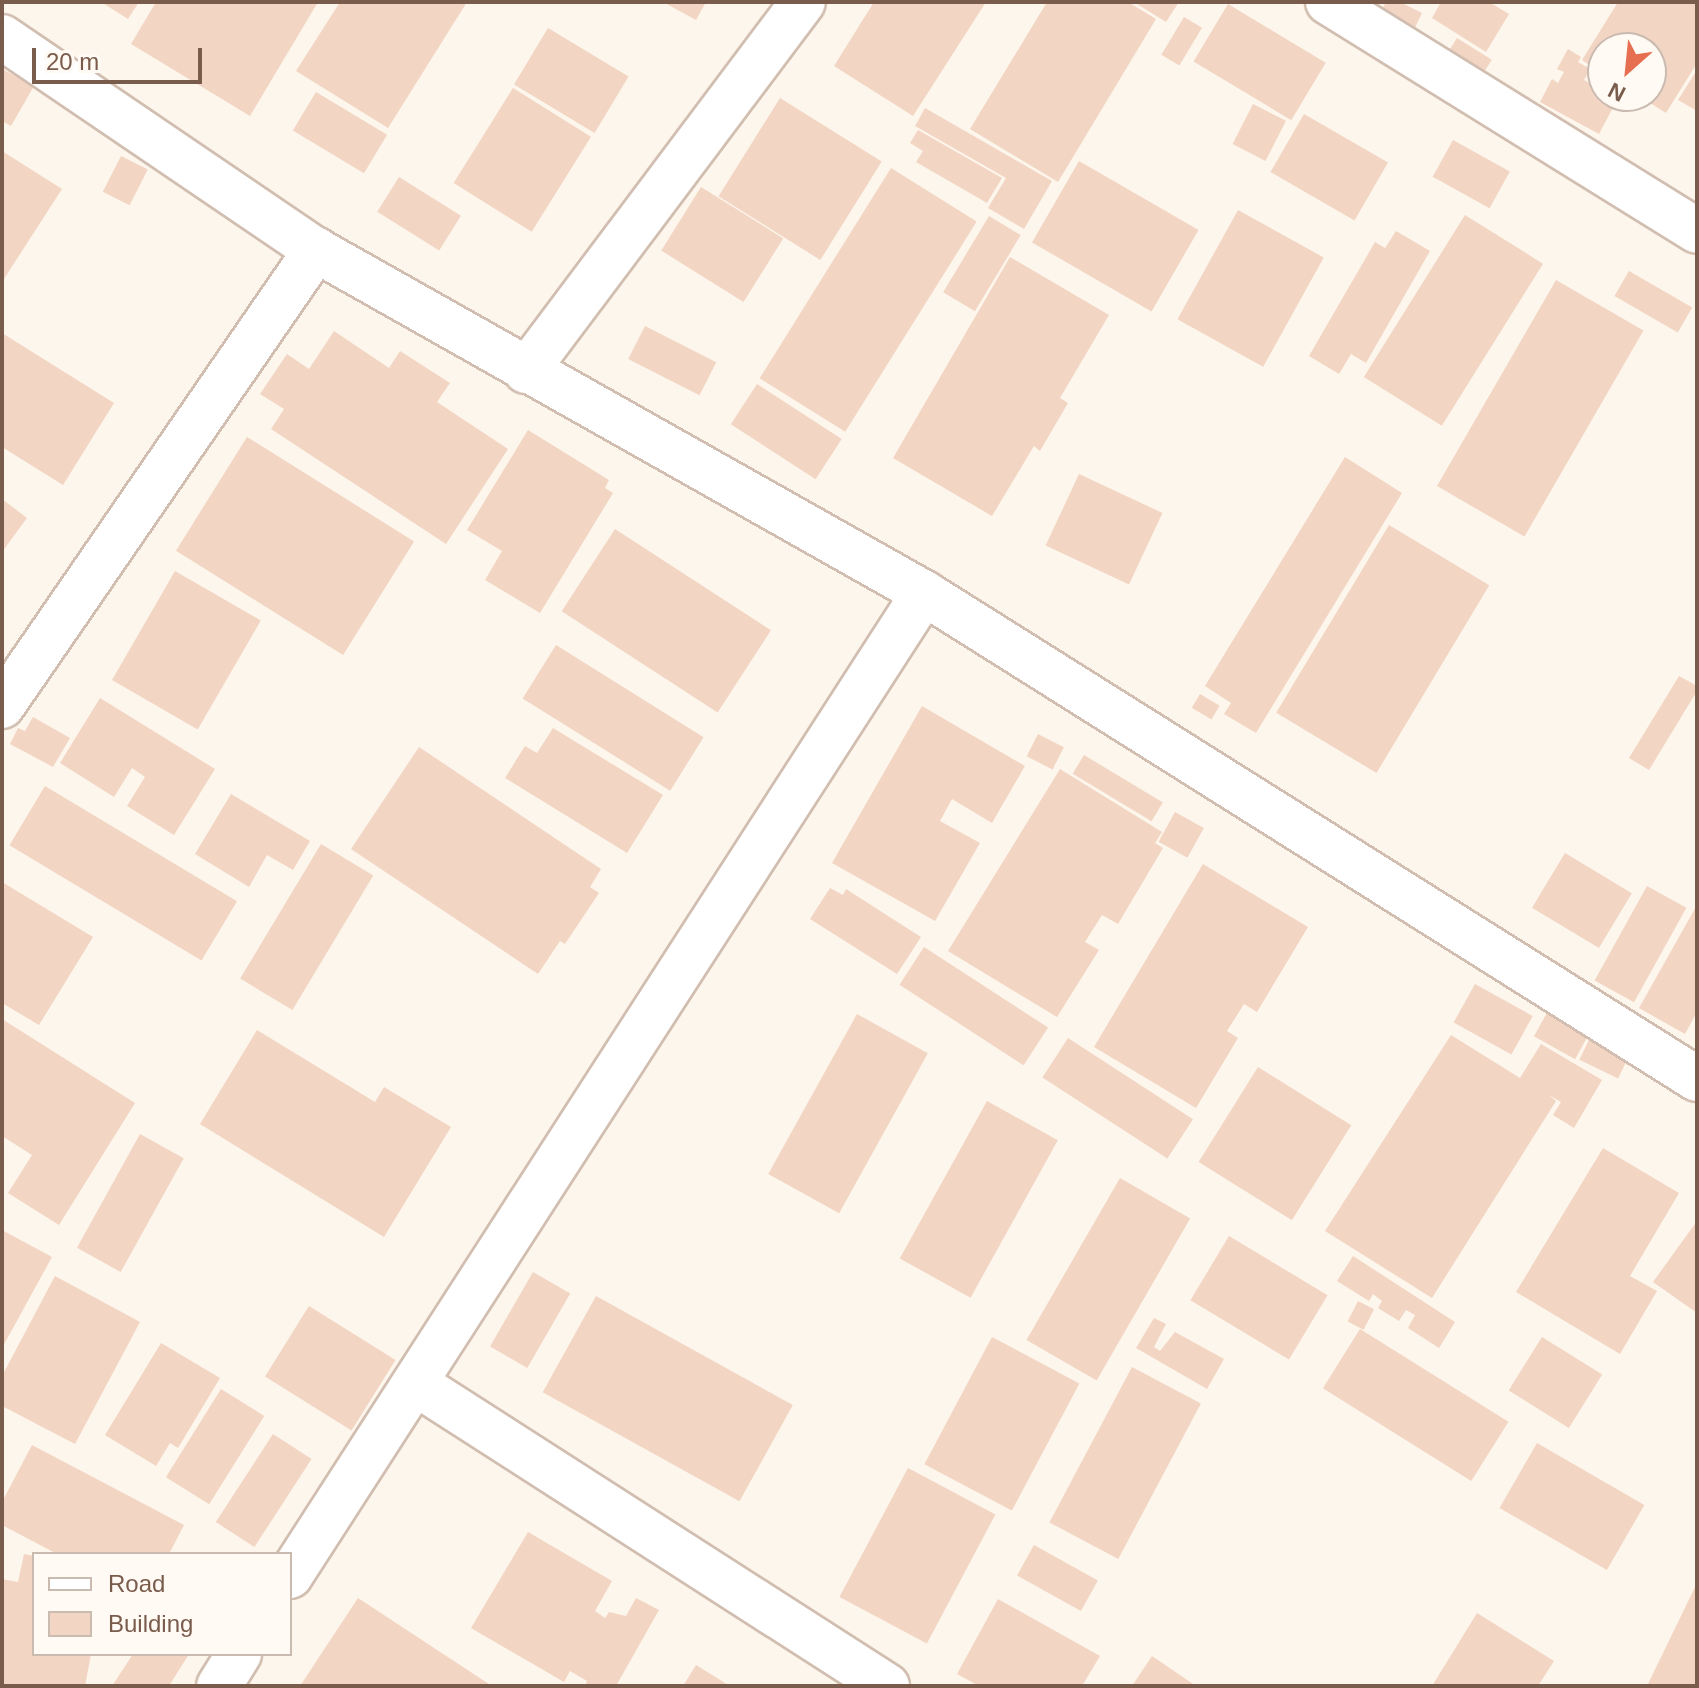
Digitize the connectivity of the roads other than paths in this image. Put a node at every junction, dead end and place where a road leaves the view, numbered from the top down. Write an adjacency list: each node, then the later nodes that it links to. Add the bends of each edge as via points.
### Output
1 (803, 2): 6 (street)
2 (1328, 2): 4 (street)
3 (2, 37): 5 (street)
4 (1697, 231)
5 (316, 250): 6 (street); 8 (street)
6 (526, 371): 7 (street)
7 (924, 593): 9 (street); 10 (street)
8 (2, 706)
9 (1697, 1079)
10 (415, 1383): 11 (street); 14 (street)
11 (292, 1573)
12 (238, 1656): 13 (street)
13 (219, 1686)
14 (887, 1686)

